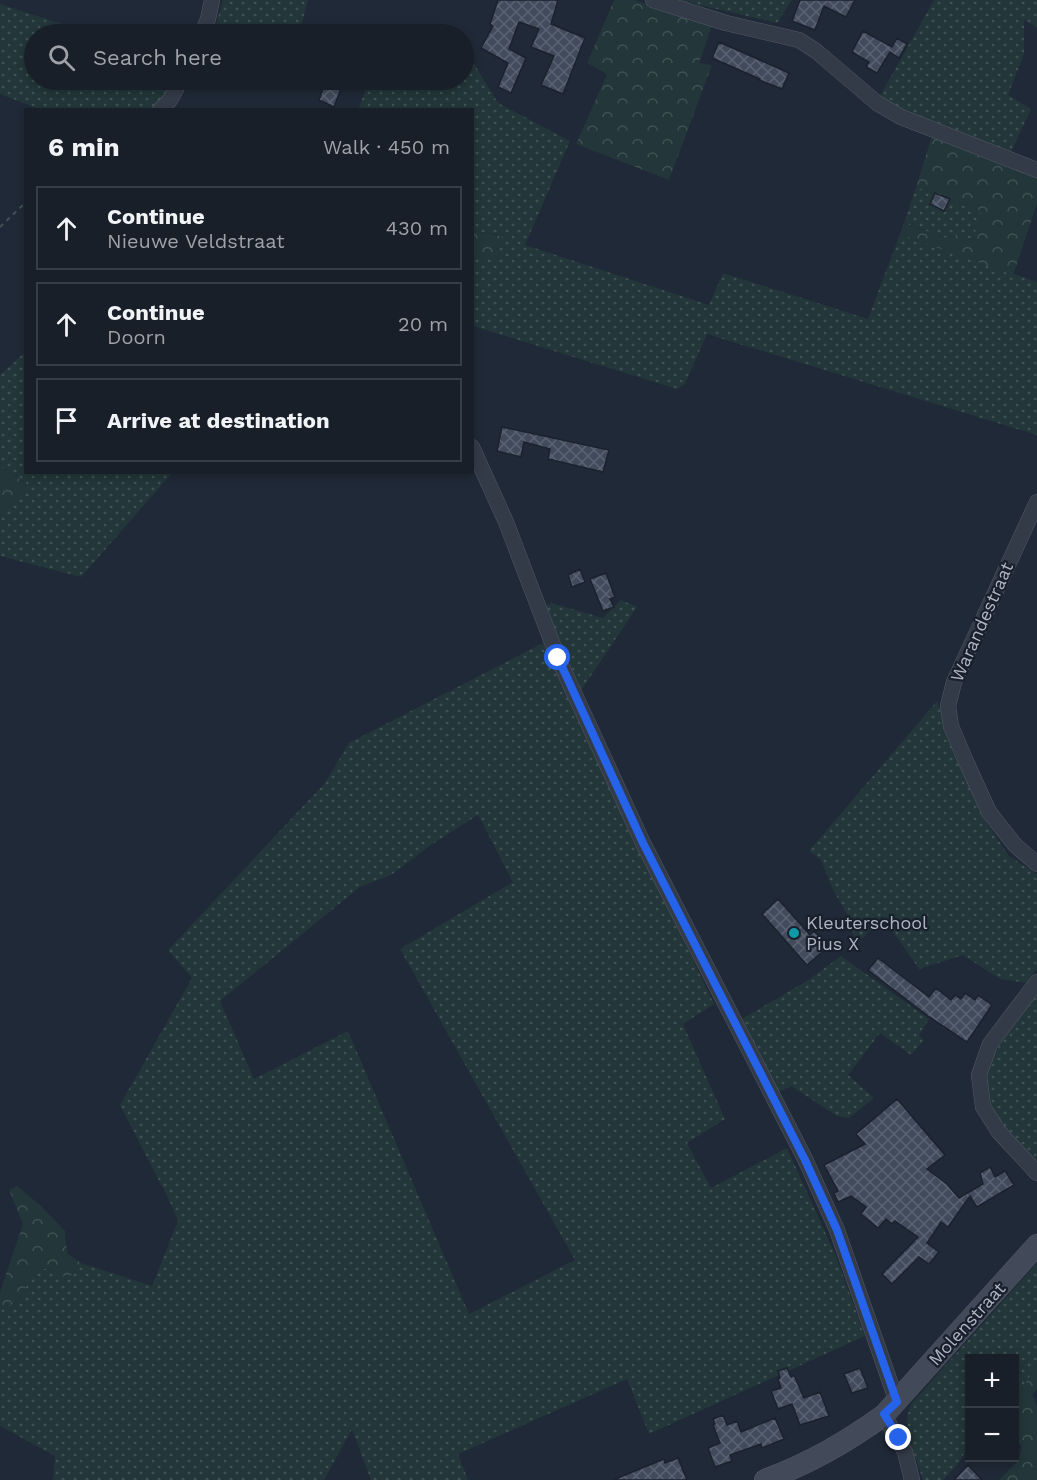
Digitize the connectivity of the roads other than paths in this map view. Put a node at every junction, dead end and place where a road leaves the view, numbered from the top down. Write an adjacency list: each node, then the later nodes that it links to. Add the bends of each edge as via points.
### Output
1 (212, 0): 3 (street)
2 (653, 0): 6 (street, via 799,40 877,103 901,117)
3 (206, 24)
4 (176, 90): 5 (street)
5 (162, 108)
6 (1037, 170)
7 (474, 451): 13 (street, via 506,522 558,658 639,833 837,1230)
8 (1037, 502): 9 (street, Warandestraat, via 954,682 948,706 951,726 989,812 1015,845)
9 (1037, 864)
10 (1037, 982): 11 (street, via 990,1044 979,1075 983,1107 999,1132)
11 (1037, 1173)
12 (1037, 1245): 13 (street, Molenstraat)
13 (890, 1408): 14 (street, Molenstraat, via 819,1457); 15 (street)
14 (765, 1480)
15 (912, 1480)

